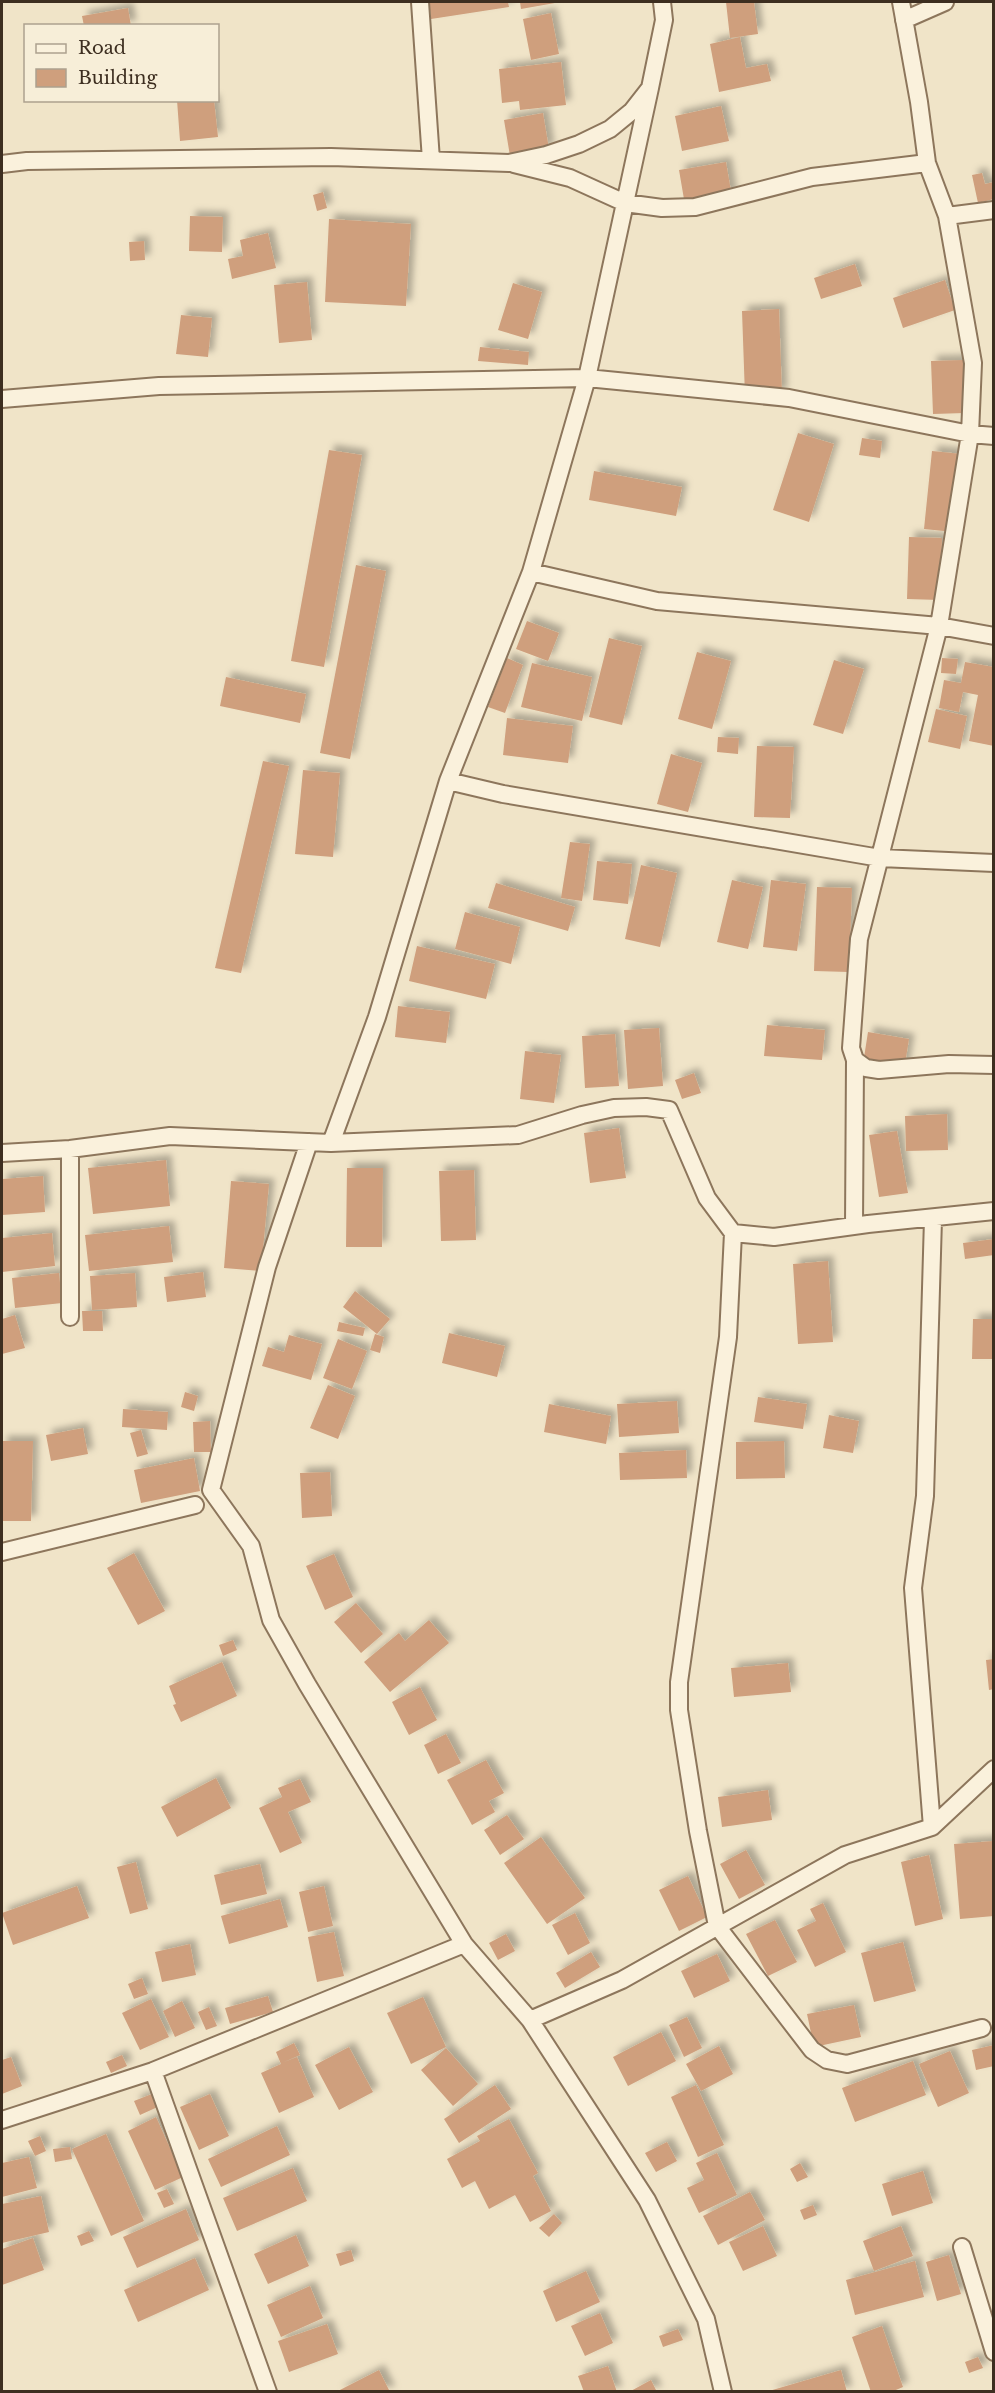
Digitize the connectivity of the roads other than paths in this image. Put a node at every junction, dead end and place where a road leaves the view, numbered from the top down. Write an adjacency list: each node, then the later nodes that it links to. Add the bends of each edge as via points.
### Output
1 (420, 2): 7 (street)
2 (662, 2): 6 (street, via 664,20)
3 (901, 2): 5 (street)
4 (945, 2): 5 (street)
5 (904, 20): 10 (street)
6 (650, 88): 8 (street, via 632,111 610,129 579,144); 11 (street)
7 (431, 160): 8 (street); 9 (street, via 331,157)
8 (509, 163): 11 (street, via 570,178)
9 (2, 164)
10 (927, 164): 11 (street, via 812,177 696,207); 13 (street)
11 (625, 203): 14 (street)
12 (993, 210): 13 (street)
13 (947, 216): 16 (street, via 973,363)
14 (587, 378): 15 (street, via 159,387); 16 (street, via 789,398); 18 (street)
15 (2, 399)
16 (970, 434): 17 (street); 19 (street)
17 (993, 436)
18 (531, 572): 19 (street, via 657,601); 21 (street)
19 (939, 626): 20 (street); 22 (street)
20 (993, 636)
21 (448, 781): 22 (street, via 503,794); 27 (street, via 377,1017)
22 (880, 858): 23 (street); 24 (street, via 859,939 851,1048)
23 (993, 863)
24 (855, 1060): 25 (street, via 866,1068 879,1070); 32 (street)
25 (993, 1065)
26 (309, 1142): 27 (street); 28 (street, via 170,1136); 40 (street, via 267,1267 211,1490 251,1546 271,1620 296,1666)
27 (331, 1143): 33 (street, via 518,1135 614,1108 669,1110 707,1198)
28 (70, 1149): 29 (street); 34 (street)
29 (2, 1153)
30 (993, 1211): 31 (street)
31 (933, 1219): 32 (street); 38 (street, via 925,1496 913,1588)
32 (854, 1226): 33 (street, via 774,1238)
33 (734, 1233): 39 (street, via 728,1337 679,1682 679,1710 694,1809)
34 (70, 1317)
35 (195, 1505): 36 (street)
36 (2, 1552)
37 (993, 1768): 38 (street)
38 (932, 1827): 39 (street, via 845,1855)
39 (717, 1926): 41 (street, via 622,1980); 42 (street, via 812,2050 827,2060 848,2064)
40 (464, 1944): 41 (street); 43 (street)
41 (530, 2020): 48 (street, via 648,2200 706,2319)
42 (982, 2028)
43 (153, 2070): 44 (street); 47 (street)
44 (2, 2120)
45 (962, 2247): 46 (street)
46 (993, 2352)
47 (268, 2391)
48 (723, 2391)

